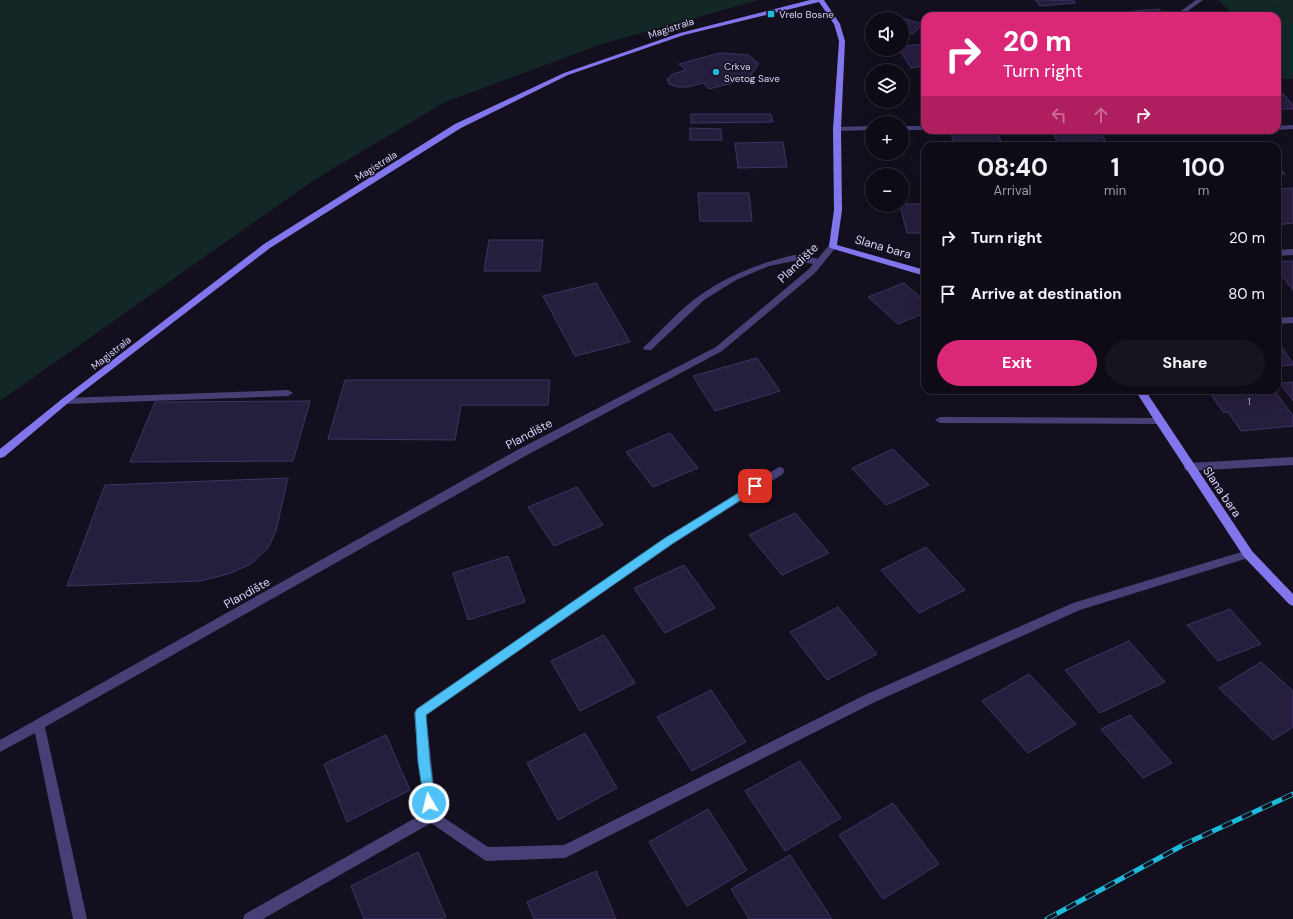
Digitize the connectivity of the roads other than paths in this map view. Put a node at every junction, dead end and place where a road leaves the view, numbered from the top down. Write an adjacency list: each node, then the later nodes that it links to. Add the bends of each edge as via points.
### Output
1 (819, 0): 9 (main road, Plandište, via 837,24 842,41); 20 (main road, Magistrala, via 682,34 566,74 458,126 267,246)
2 (1200, 0): 3 (street)
3 (1183, 12)
4 (1293, 127): 8 (street)
5 (865, 128): 9 (street)
6 (909, 128): 7 (street)
7 (921, 128)
8 (1281, 128)
9 (837, 129): 10 (main road, Plandište, via 838,210)
10 (833, 246): 13 (street, Plandište); 14 (main road, Slana bara)
11 (1293, 252): 12 (street)
12 (1281, 253)
13 (820, 262): 17 (street, via 794,258 767,264 732,278 701,298); 29 (street, Plandište, via 719,349 523,452)
14 (920, 270)
15 (1293, 320): 16 (street)
16 (1281, 321)
17 (648, 348)
18 (288, 394): 20 (street)
19 (1142, 394): 22 (main road, Slana bara)
20 (65, 401): 23 (main road, Magistrala)
21 (940, 420): 22 (street)
22 (1159, 421): 25 (main road, Slana bara)
23 (0, 454)
24 (1293, 461): 25 (street)
25 (1189, 467): 27 (main road, Slana bara)
26 (779, 471): 31 (street, via 669,541 420,713)
27 (1248, 554): 28 (main road, Slana bara); 31 (street, via 1078,606 870,698 565,851 486,854)
28 (1293, 601)
29 (39, 725): 30 (street, Plandište); 32 (street)
30 (0, 746)
31 (431, 816): 33 (street)
32 (80, 919)
33 (250, 919)

